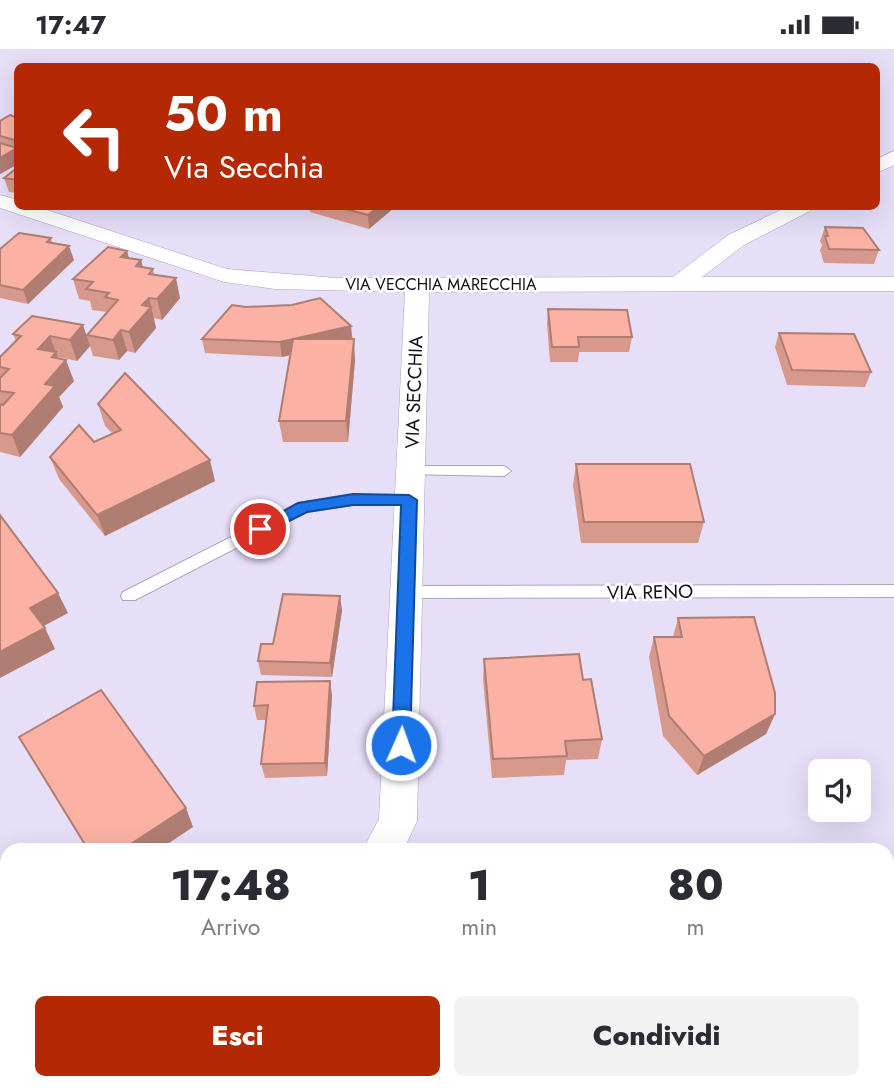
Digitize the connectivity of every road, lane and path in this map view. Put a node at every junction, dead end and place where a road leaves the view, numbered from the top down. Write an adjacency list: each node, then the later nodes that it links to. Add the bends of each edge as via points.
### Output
1 (27, 210): 5 (street, VIA VECCHIA MARECCHIA, via 224,275 275,282)
2 (797, 210): 3 (street, via 736,240)
3 (680, 283): 4 (street, VIA VECCHIA MARECCHIA); 5 (street, VIA VECCHIA MARECCHIA)
4 (894, 283)
5 (417, 285): 7 (street, VIA SECCHIA)
6 (504, 471): 7 (lane)
7 (410, 485): 9 (street, VIA SECCHIA); 10 (lane, via 303,507)
8 (894, 590): 9 (lane, VIA RENO)
9 (406, 592): 11 (street, VIA SECCHIA, via 398,821)
10 (129, 596)
11 (386, 843)

